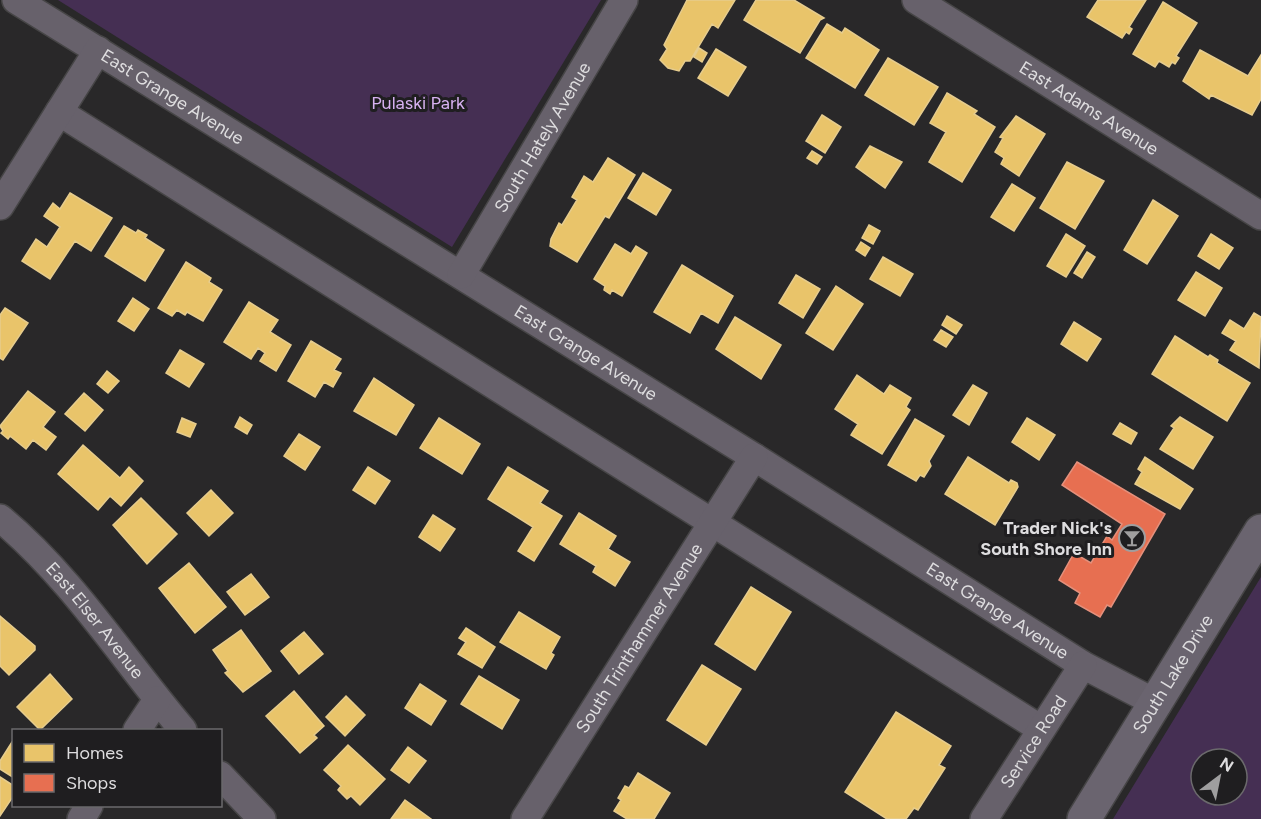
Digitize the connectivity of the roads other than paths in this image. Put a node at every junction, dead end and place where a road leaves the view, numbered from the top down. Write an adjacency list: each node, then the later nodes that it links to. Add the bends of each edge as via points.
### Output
1 (16, 0): 4 (street, East Grange Avenue)
2 (624, 0): 8 (street, South Hately Avenue)
3 (916, 0): 7 (street, East Adams Avenue)
4 (98, 50): 5 (street); 8 (street, East Grange Avenue)
5 (60, 112): 6 (street); 11 (street)
6 (0, 206)
7 (1261, 216)
8 (461, 275): 9 (street, East Grange Avenue)
9 (754, 457): 11 (street, South Trinthammer Avenue); 13 (street, East Grange Avenue)
10 (0, 518): 14 (street, East Elser Avenue, via 34,546 70,585)
11 (713, 522): 18 (street); 21 (street, South Trinthammer Avenue)
12 (1261, 531): 15 (main road, South Lake Drive)
13 (1083, 664): 15 (street, East Grange Avenue); 18 (street, Service Road)
14 (157, 700): 16 (street); 17 (street, East Elser Avenue)
15 (1158, 704): 23 (main road, South Lake Drive)
16 (138, 729)
17 (182, 729)
18 (1041, 729): 22 (street, Service Road)
19 (222, 778): 20 (street)
20 (262, 819)
21 (525, 819)
22 (984, 819)
23 (1084, 819)

